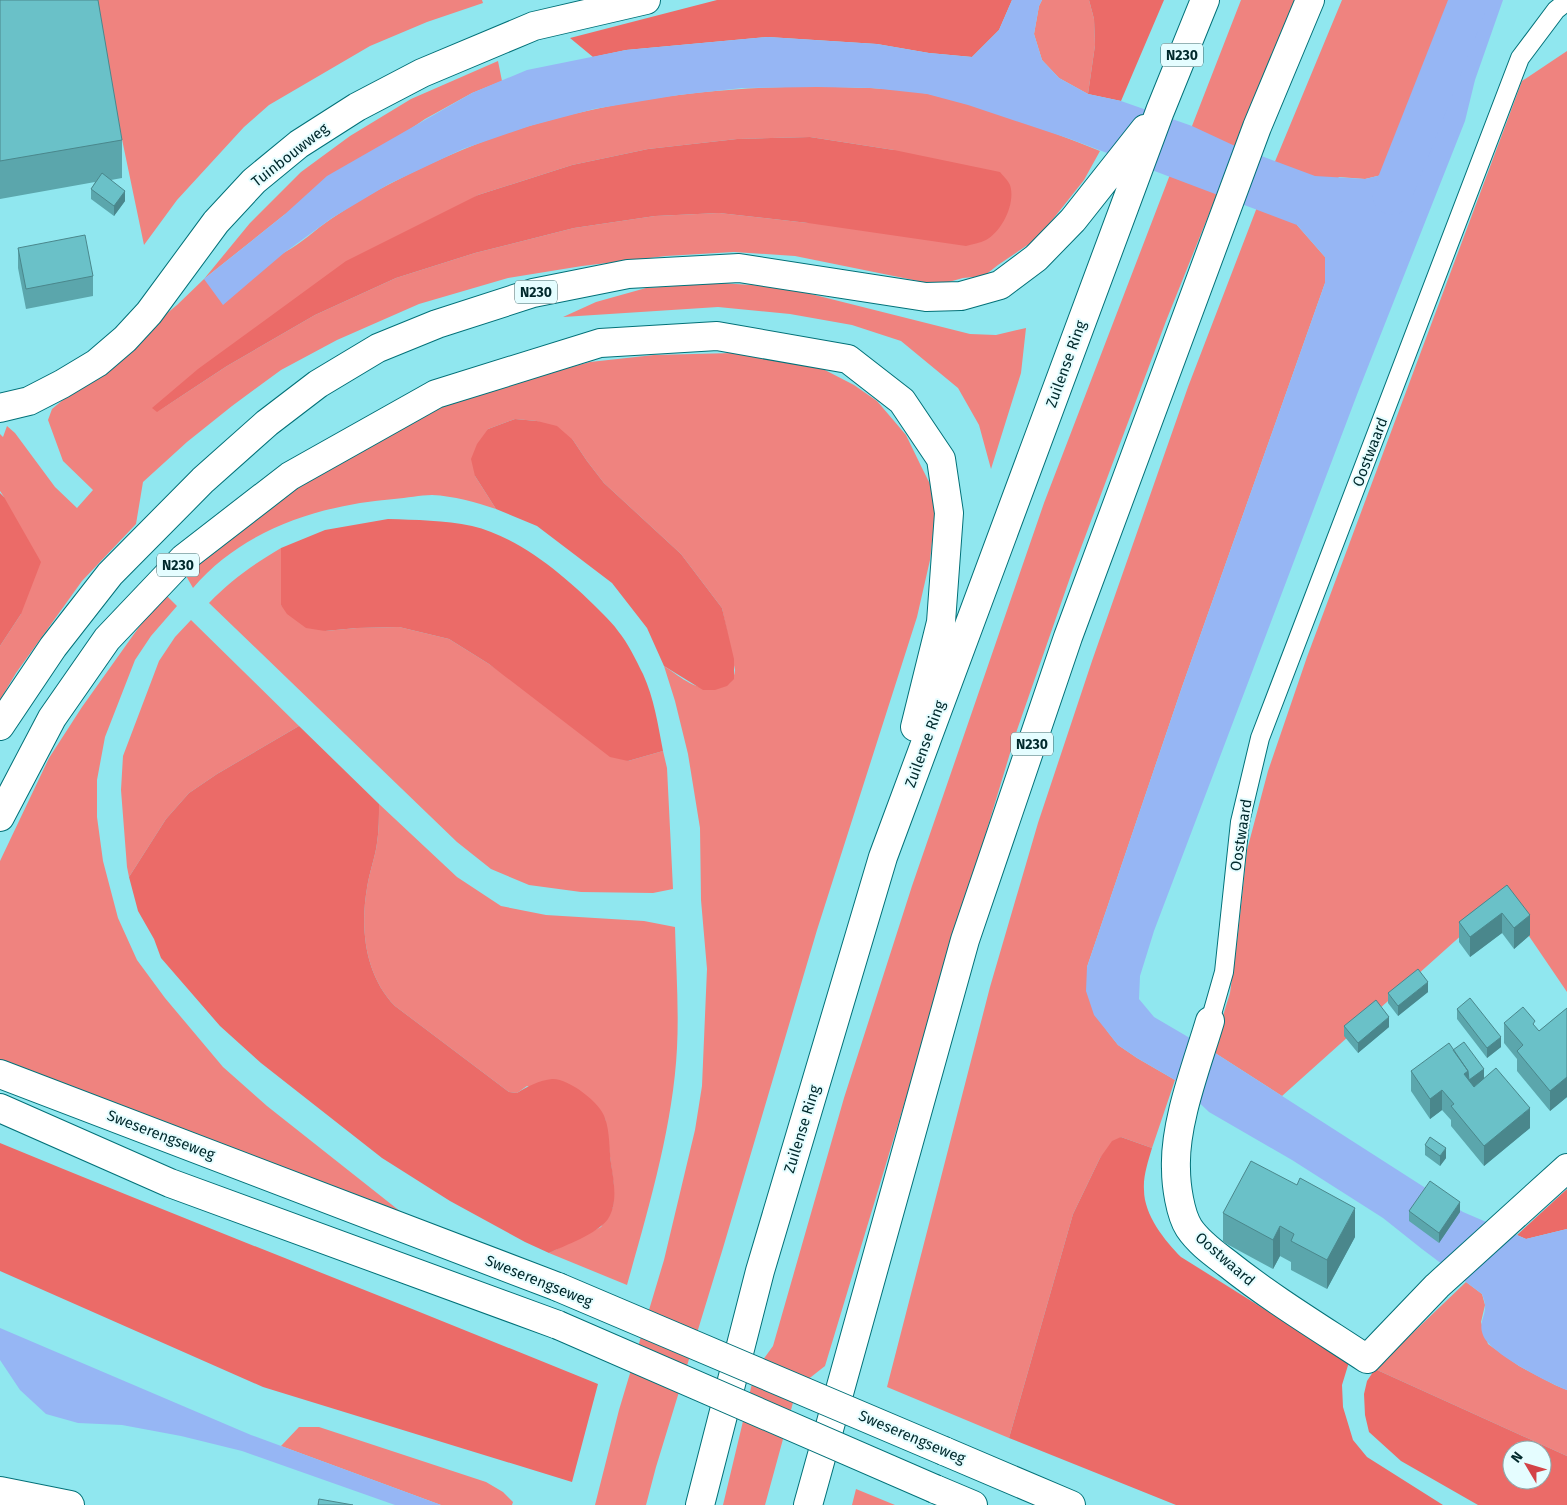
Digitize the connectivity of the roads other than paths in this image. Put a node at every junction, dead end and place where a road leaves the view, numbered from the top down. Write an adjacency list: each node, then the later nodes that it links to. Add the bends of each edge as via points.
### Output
1 (646, 0): 6 (main road, Tuinbouwweg, via 534,26 422,73 356,106 299,144 254,181 216,222 149,313 97,363 29,401)
2 (1205, 0): 5 (main road, Zuilense Ring / N230)
3 (1310, 0): 17 (main road, N230, via 1257,127 1072,628 965,940)
4 (1567, 1): 10 (lane, Oostwaard, via 1556,10 1520,58 1260,738 1240,822 1224,972)
5 (1160, 110): 7 (main road, N230, via 1073,220 1036,258 1000,284 961,296 926,297 739,268 628,274 533,293 437,324 378,348 318,384 267,423 203,480 110,574 53,647); 9 (main road, Zuilense Ring / N230)
6 (0, 408)
7 (0, 726)
8 (0, 817): 9 (main road, N230, via 52,718 107,639 184,558 290,476 436,394 600,343 717,336 848,359 902,401 940,459 949,513 941,622)
9 (883, 857): 16 (main road, Zuilense Ring / N230, via 760,1271)
10 (1210, 1021): 13 (main road, Oostwaard, via 1178,1140 1178,1196 1189,1227 1207,1248 1252,1284 1367,1359 1437,1286)
11 (0, 1074): 19 (main road, Sweserengseweg, bridge, via 558,1287)
12 (0, 1108): 18 (main road, bridge, via 170,1183 558,1325)
13 (1567, 1168)
14 (0, 1491): 15 (main road)
15 (70, 1505)
16 (700, 1505)
17 (808, 1505)
18 (973, 1505)
19 (1071, 1505)

